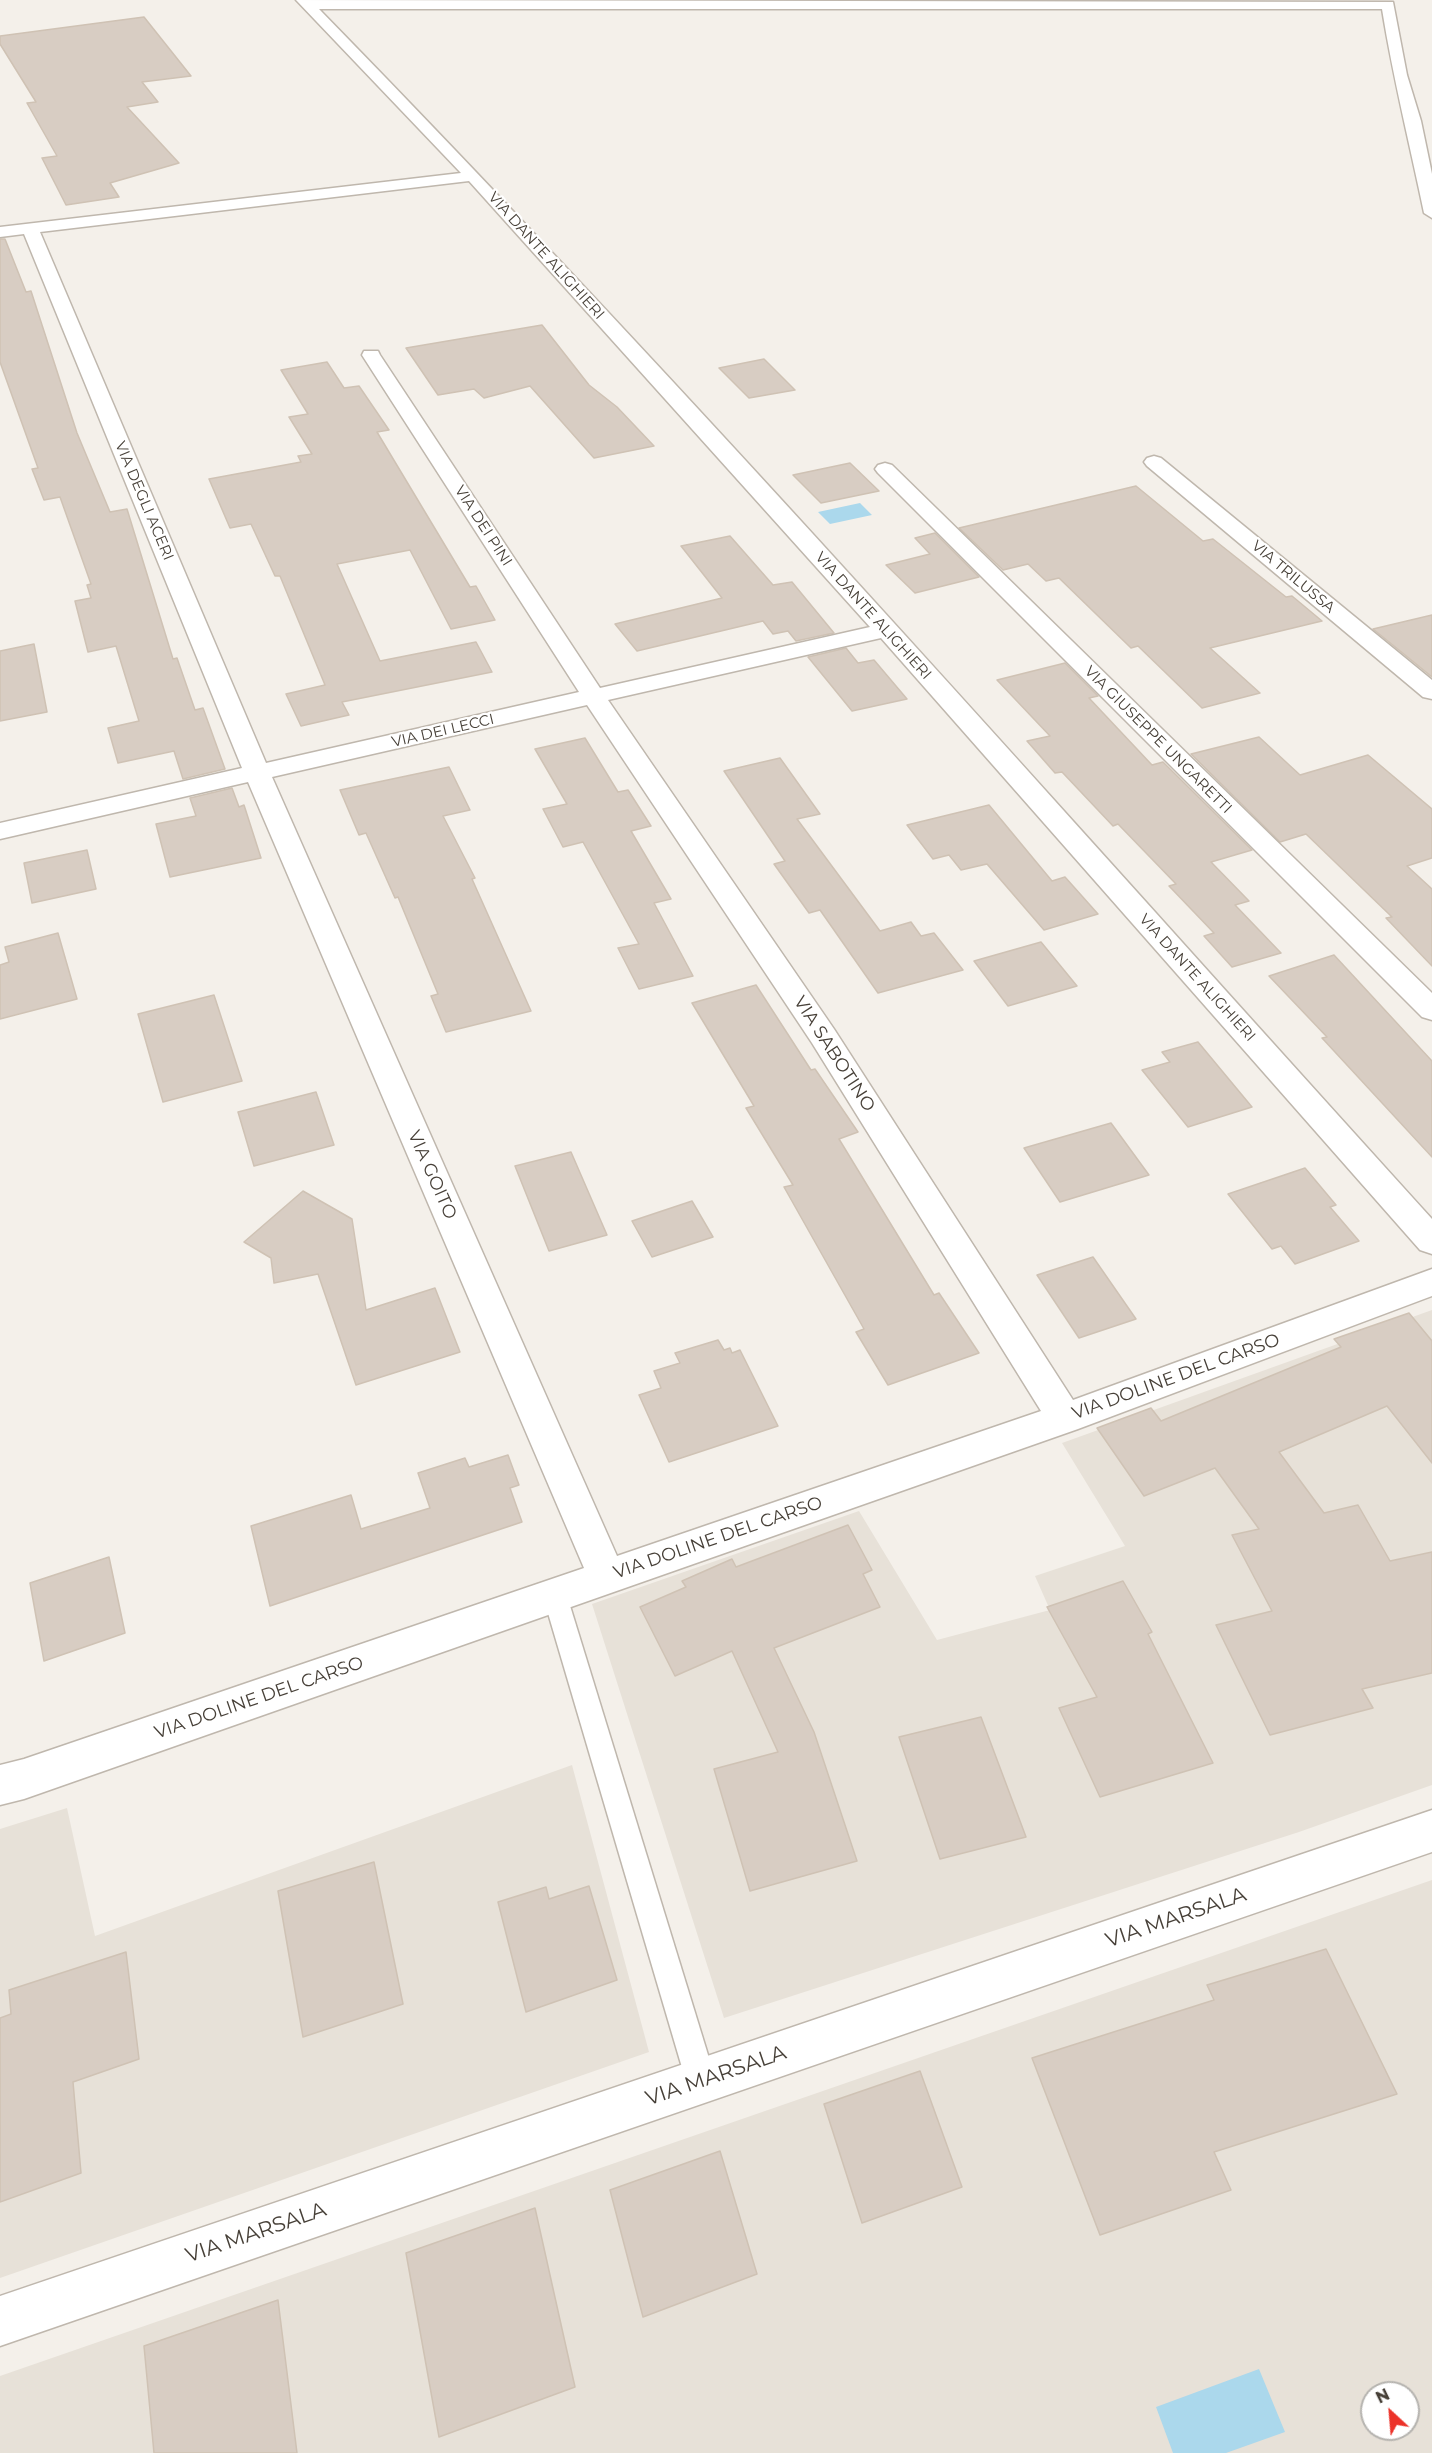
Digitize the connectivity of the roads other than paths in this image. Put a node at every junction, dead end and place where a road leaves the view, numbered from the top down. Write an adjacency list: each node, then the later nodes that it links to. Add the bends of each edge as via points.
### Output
1 (305, 2): 2 (street); 3 (street, VIA DANTE ALIGHIERI)
2 (1394, 3): 4 (street, via 1400,75)
3 (473, 176): 5 (street); 10 (street, VIA DANTE ALIGHIERI)
4 (1432, 213)
5 (30, 228): 6 (street); 13 (street, VIA DEGLI ACERI)
6 (0, 232)
7 (372, 356): 12 (street, VIA DEI PINI)
8 (1154, 462): 11 (street, VIA TRILUSSA)
9 (885, 470): 15 (street, VIA GIUSEPPE UNGARETTI)
10 (886, 630): 12 (street, VIA DEI LECCI); 16 (street, VIA DANTE ALIGHIERI)
11 (1432, 692)
12 (594, 697): 13 (street, VIA DEI LECCI); 19 (street, VIA SABOTINO, via 823,1036)
13 (257, 773): 14 (street, VIA DEI LECCI); 20 (street, VIA GOITO)
14 (0, 831)
15 (1432, 1010)
16 (1421, 1212): 17 (street, VIA DANTE ALIGHIERI)
17 (1432, 1241)
18 (1432, 1282): 19 (street, VIA DOLINE DEL CARSO)
19 (1065, 1418): 20 (street, VIA DOLINE DEL CARSO)
20 (607, 1577): 21 (street, VIA DOLINE DEL CARSO)
21 (555, 1596): 22 (street, VIA DOLINE DEL CARSO); 24 (lane)
22 (0, 1785)
23 (1432, 1831): 24 (street, VIA MARSALA)
24 (701, 2081): 25 (street, VIA MARSALA)
25 (0, 2321)

